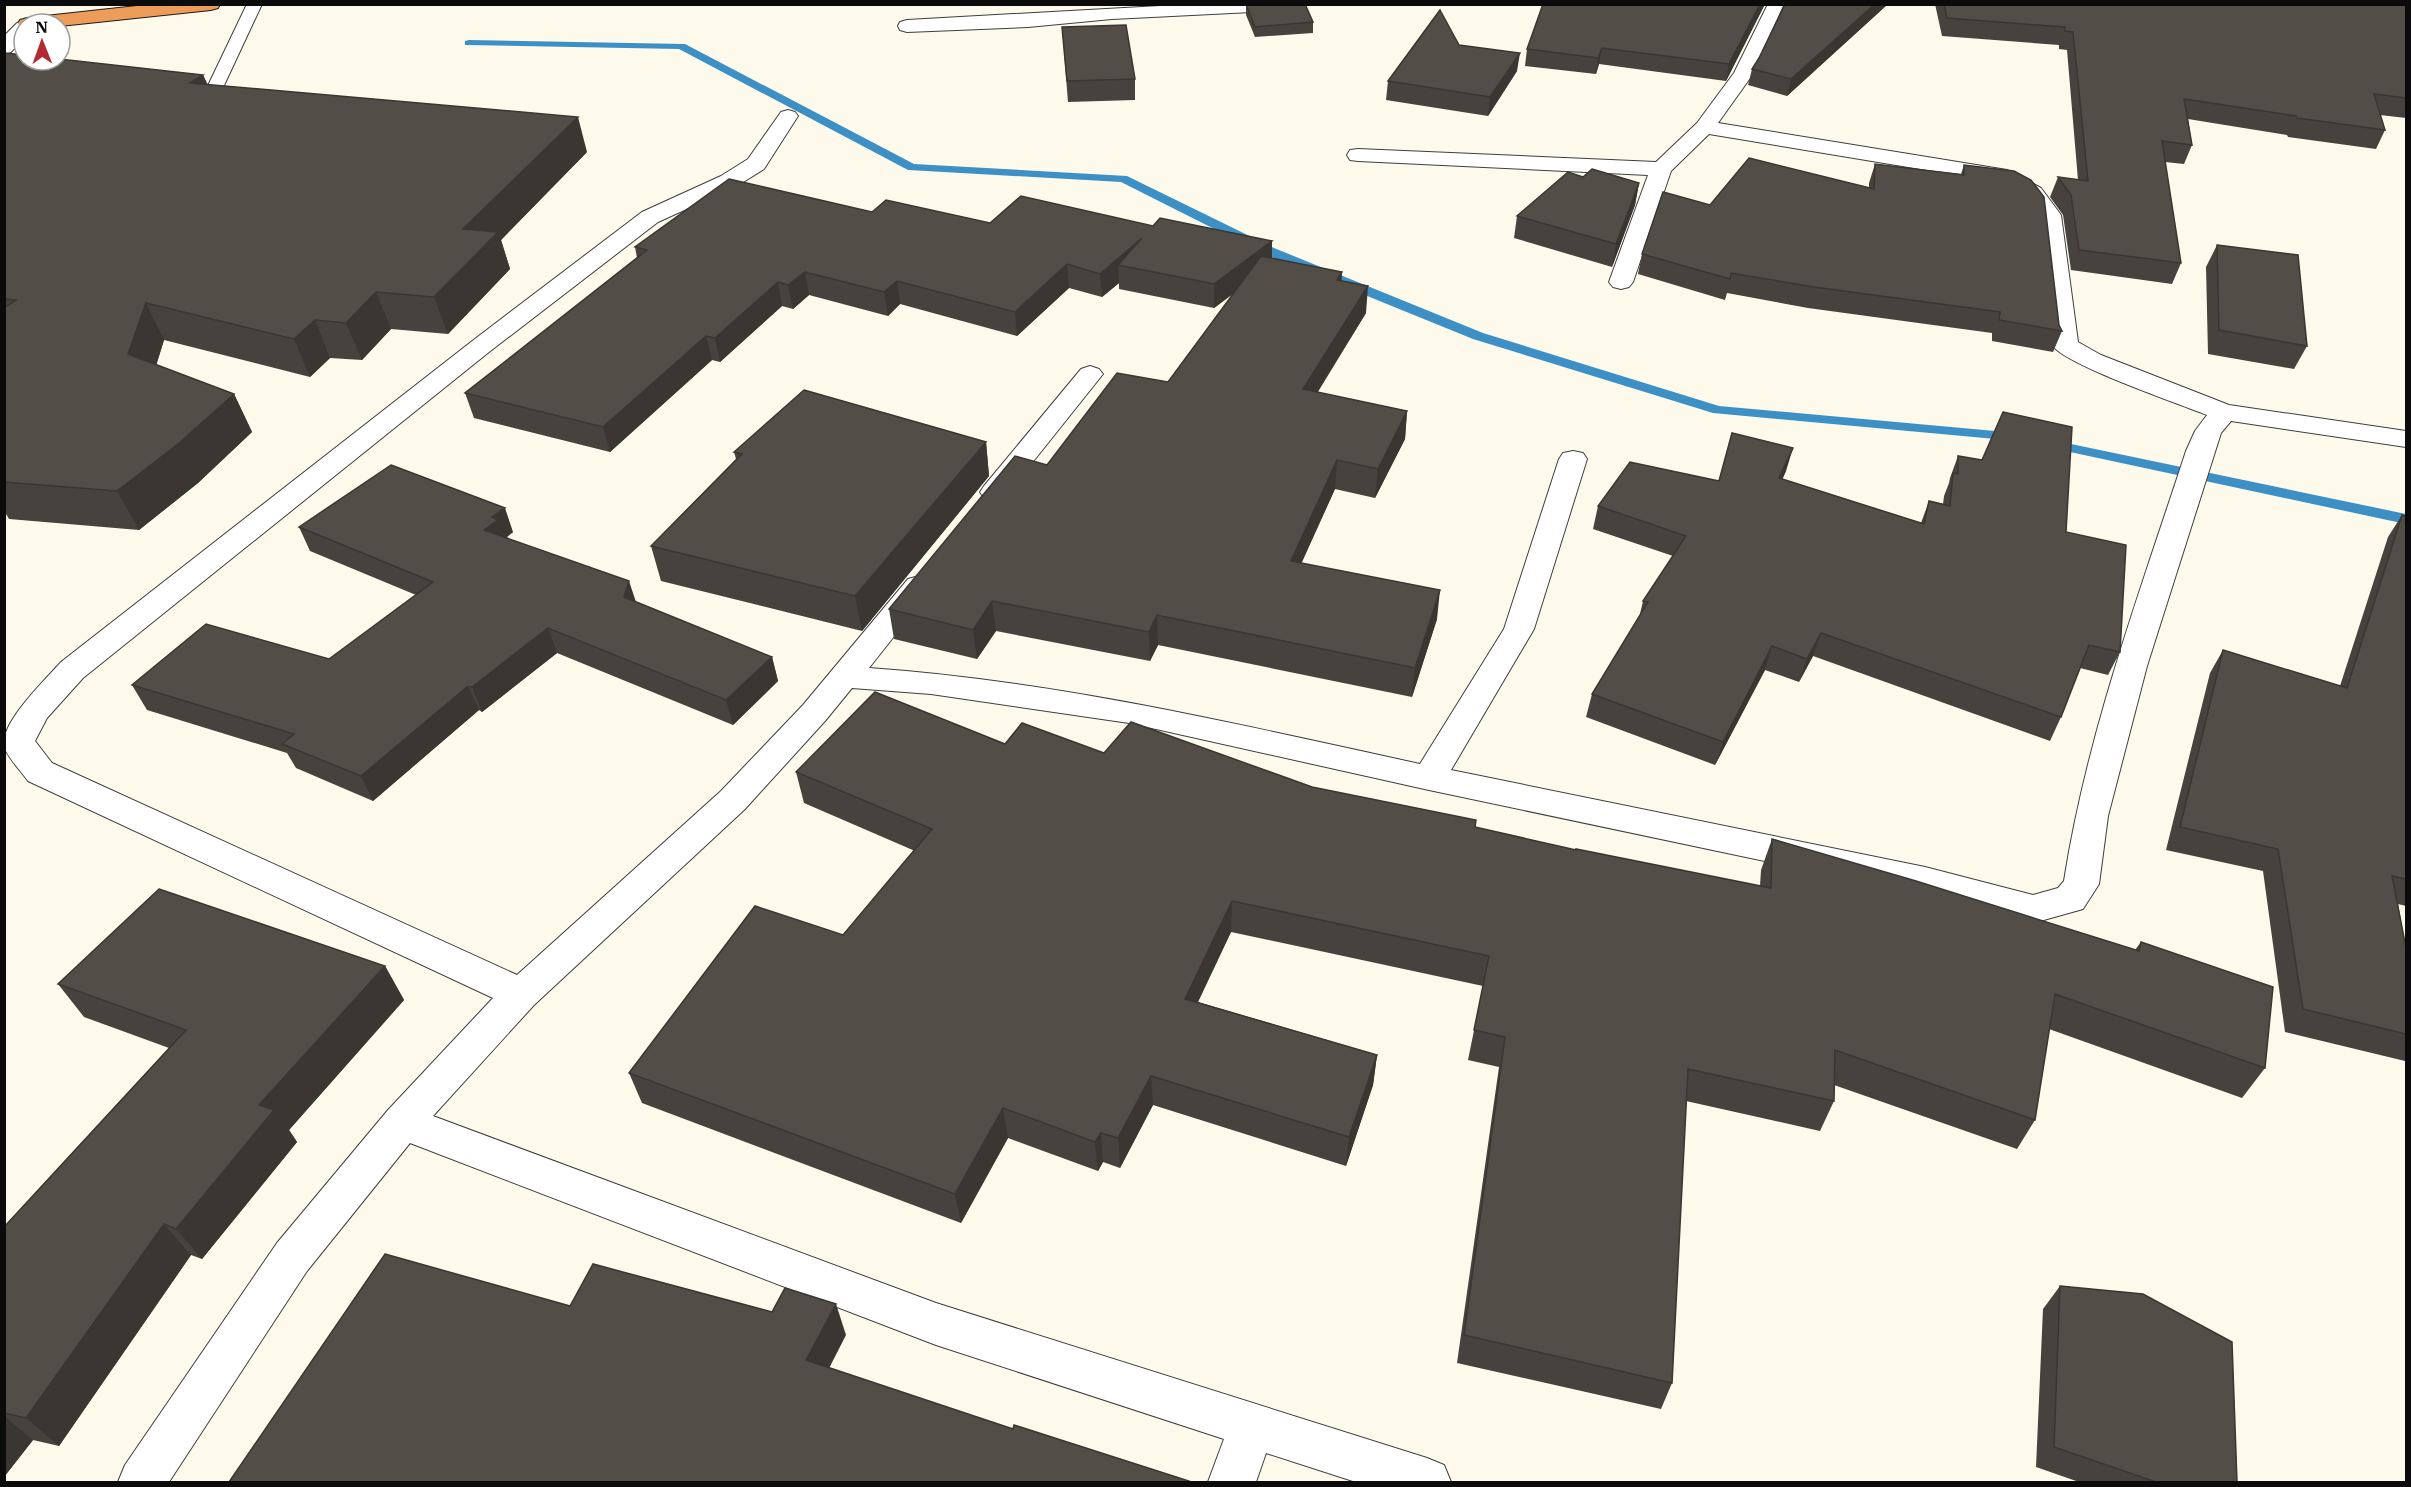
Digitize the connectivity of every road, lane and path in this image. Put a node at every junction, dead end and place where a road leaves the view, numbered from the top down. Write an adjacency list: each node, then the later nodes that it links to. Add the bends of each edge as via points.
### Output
1 (211, 4): 7 (highway)
2 (255, 4): 9 (lane)
3 (1047, 4): 6 (street)
4 (1294, 4): 6 (street)
5 (1777, 4): 11 (street, via 1743,74)
6 (1068, 16): 8 (street)
7 (72, 20)
8 (907, 26)
9 (212, 94)
10 (788, 116): 23 (street, via 756,164 729,181 650,217 461,361 72,670 34,712 18,742 40,771)
11 (1704, 127): 13 (street); 16 (street, via 1999,175 2033,193 2050,215 2066,346)
12 (1358, 155): 13 (street)
13 (1661, 169): 14 (street)
14 (1621, 282)
15 (1090, 374): 19 (street)
16 (2211, 431): 17 (street); 22 (street, via 2131,666 2091,816 2080,884 2070,899 2033,909 1925,881)
17 (2406, 439)
18 (1573, 459): 22 (street, via 1520,629)
19 (978, 512)
20 (934, 567): 21 (street)
21 (845, 677): 22 (street, via 931,683 1129,712); 23 (street, via 733,800)
22 (1429, 778)
23 (521, 994): 24 (street)
24 (402, 1122): 25 (street, via 936,1324); 26 (street, via 292,1257)
25 (1252, 1425): 27 (street); 28 (street)
26 (142, 1482)
27 (1232, 1482)
28 (1427, 1482)

